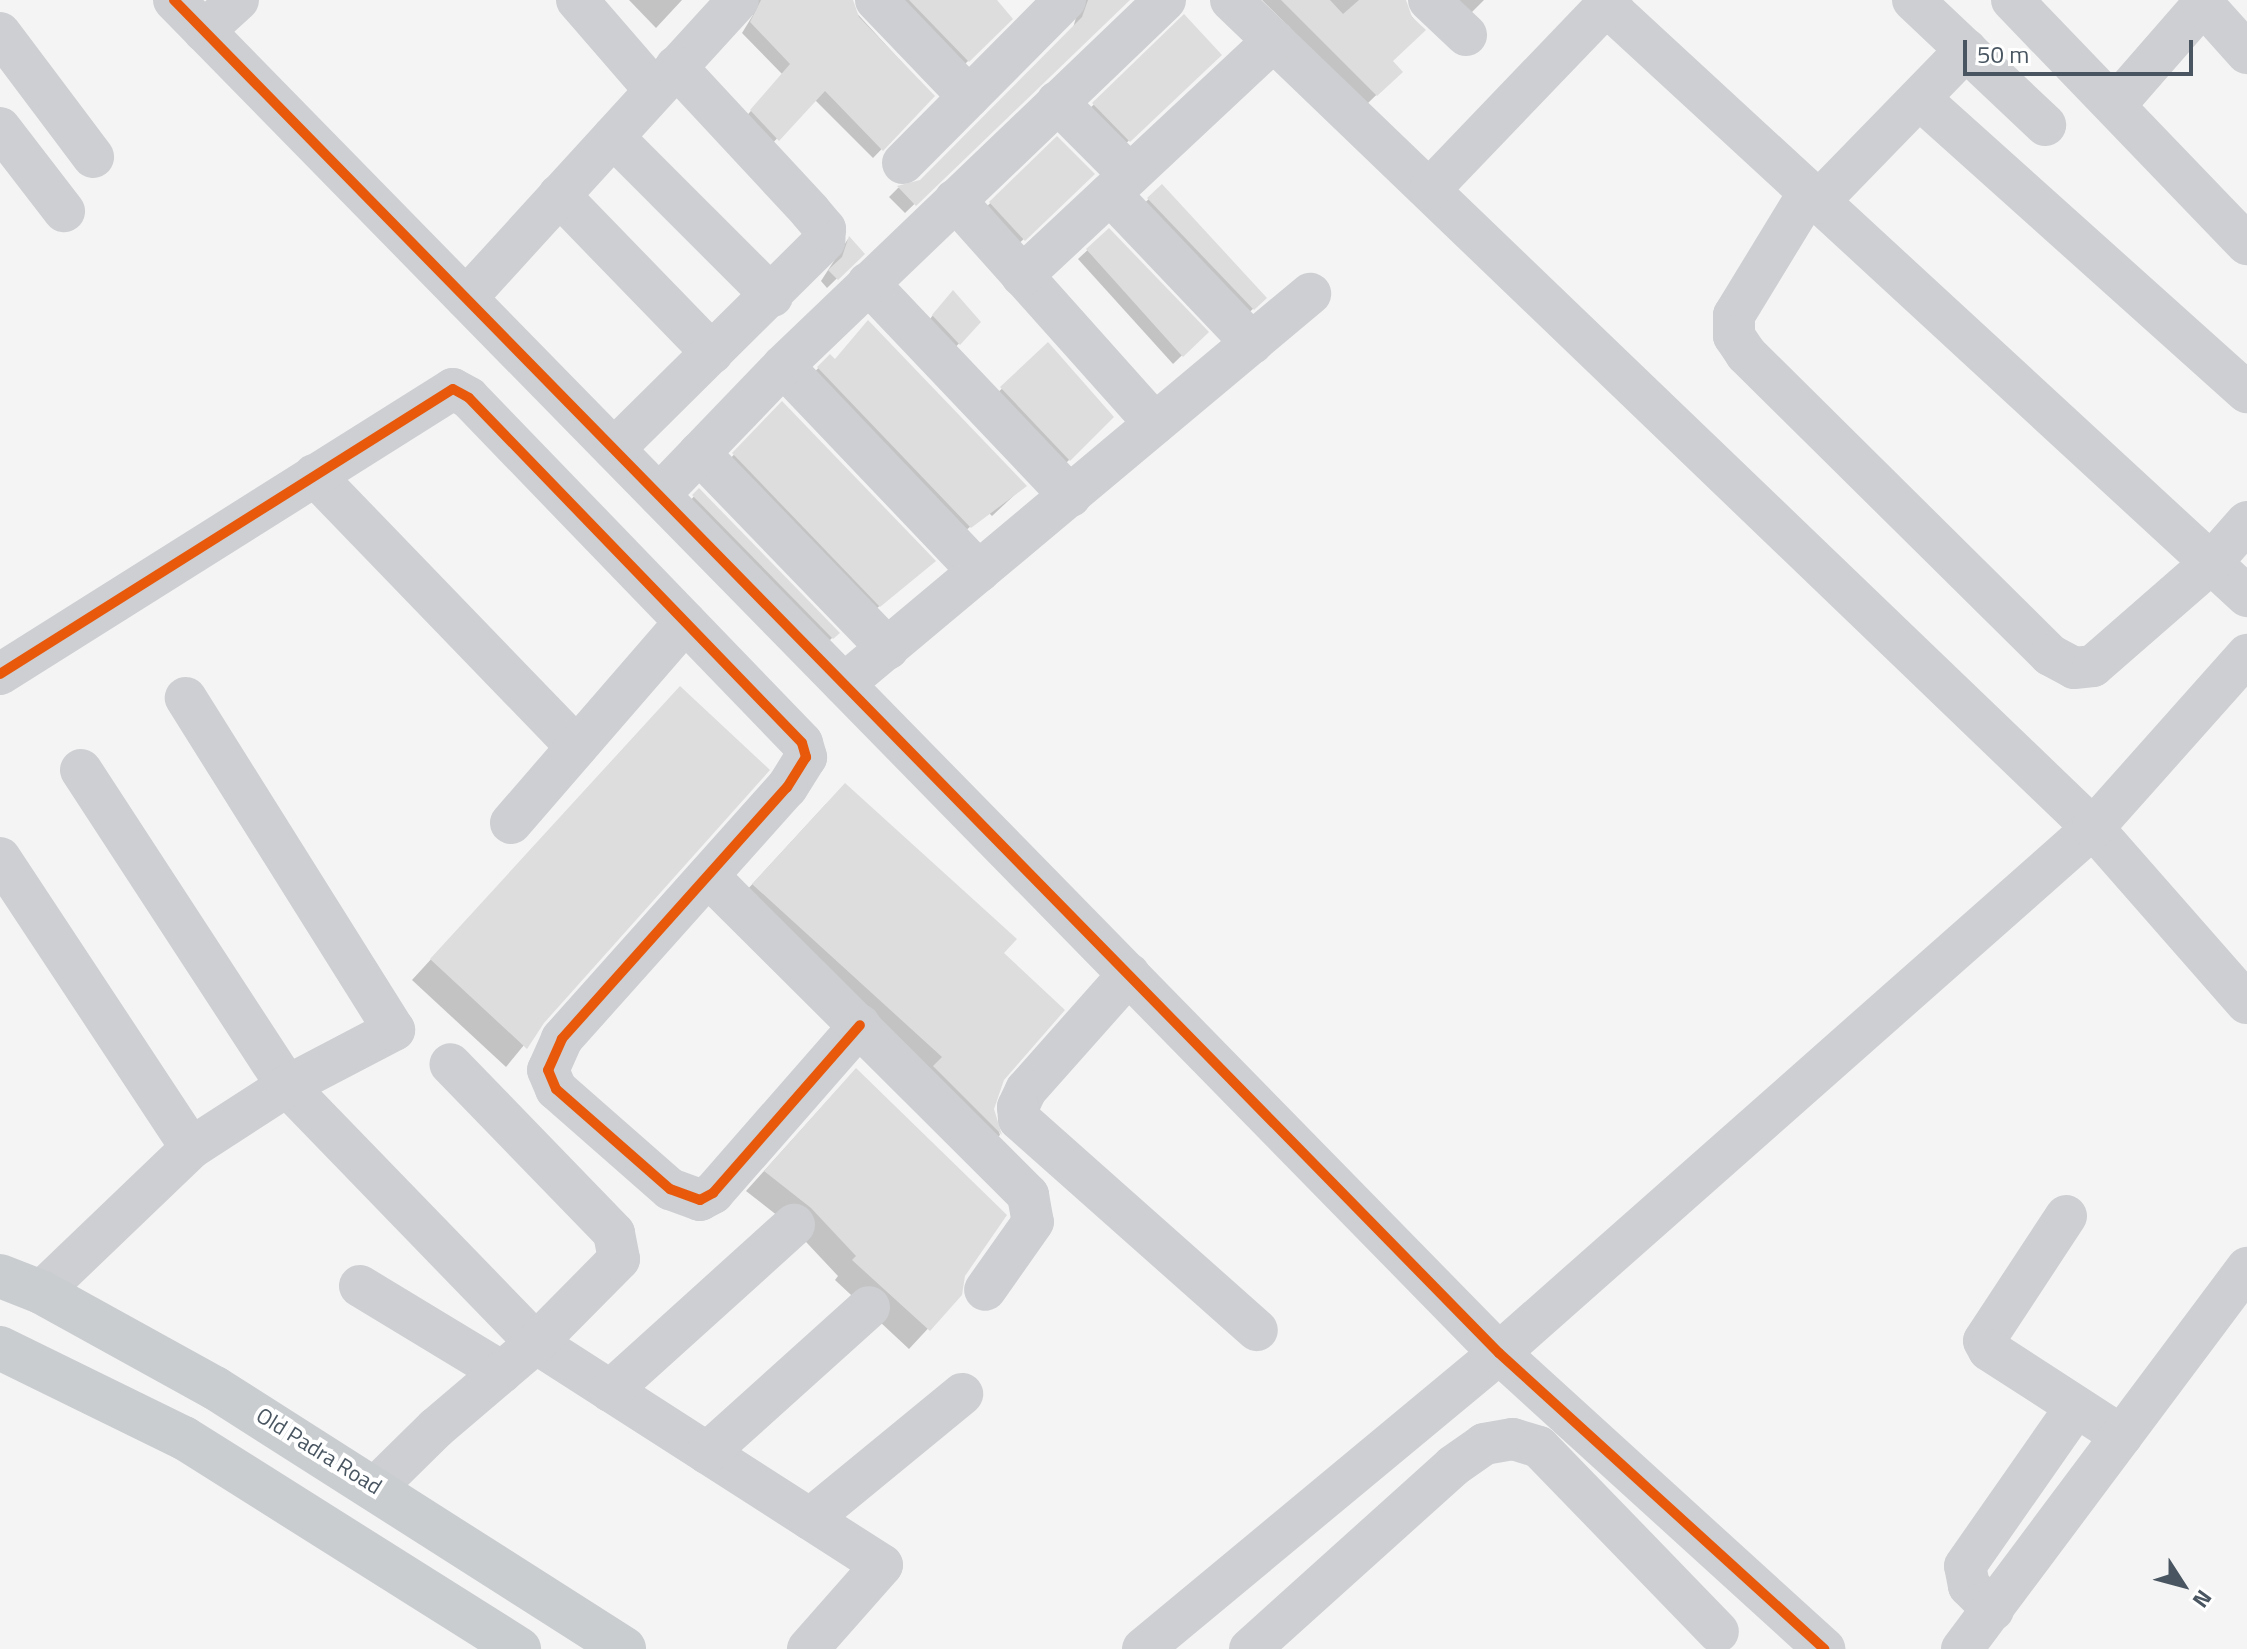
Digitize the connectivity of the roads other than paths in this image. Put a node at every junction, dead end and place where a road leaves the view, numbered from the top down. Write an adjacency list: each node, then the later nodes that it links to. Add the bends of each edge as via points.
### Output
1 (174, 0): 14 (street)
2 (238, 0): 14 (street)
3 (738, 0): 20 (street)
4 (876, 0): 21 (street)
5 (1165, 0): 23 (street)
6 (1231, 0): 17 (street)
7 (1429, 0): 16 (street)
8 (1913, 0): 18 (street)
9 (2012, 0): 24 (street)
10 (2201, 2): 19 (street); 24 (street)
11 (1608, 3): 31 (street); 33 (street)
12 (594, 6): 20 (street)
13 (1046, 6): 21 (street)
14 (204, 31): 41 (street)
15 (0, 33): 28 (street)
16 (1466, 35)
17 (1274, 40): 30 (street); 31 (street)
18 (1966, 50): 22 (street); 25 (street)
19 (2247, 53)
20 (666, 78): 27 (street); 40 (street, via 825,229 815,254)
21 (969, 97): 29 (street)
22 (1920, 99): 33 (street); 45 (street)
23 (1057, 102): 30 (street); 34 (street)
24 (2115, 105): 36 (street)
25 (2045, 125)
26 (0, 128): 35 (street)
27 (613, 137): 32 (street); 40 (street)
28 (93, 157)
29 (903, 163)
30 (1120, 184): 37 (street); 42 (street)
31 (1430, 189): 65 (street)
32 (559, 195): 41 (street); 43 (street)
33 (1812, 199): 53 (street); 53 (street, via 1734,315 1734,336 1746,354 2050,655 2074,668 2093,666)
34 (955, 200): 37 (street); 38 (street)
35 (64, 211)
36 (2247, 244)
37 (1022, 276): 46 (street)
38 (868, 283): 44 (street); 51 (street)
39 (1310, 294): 42 (street)
40 (772, 296): 43 (street)
41 (466, 298): 47 (street)
42 (1252, 343): 46 (street)
43 (712, 353): 47 (street)
44 (783, 366): 48 (street); 54 (street)
45 (2247, 392)
46 (1155, 424): 51 (street)
47 (614, 449): 50 (street)
48 (699, 453): 50 (street); 57 (street)
49 (314, 475): 56 (street, via 453,389 469,398); 59 (street); 62 (street)
50 (659, 495): 60 (street)
51 (1070, 496): 54 (street)
52 (2247, 522): 53 (street)
53 (2210, 564): 55 (street)
54 (979, 572): 57 (street)
55 (2247, 596)
56 (685, 622): 62 (street); 67 (street, via 802,743 806,757 787,787)
57 (888, 649): 60 (street)
58 (2247, 655): 65 (street)
59 (0, 674)
60 (844, 684): 68 (street)
61 (186, 698): 72 (street, via 394,1030)
62 (577, 747): 64 (street)
63 (81, 770): 72 (street)
64 (511, 823)
65 (2093, 828): 69 (street); 85 (street)
66 (0, 858): 73 (street)
67 (708, 876): 70 (street); 70 (street, via 562,1039 548,1070 556,1089 670,1189 700,1200 713,1193)
68 (1129, 974): 82 (street, via 1026,1090 1019,1119); 85 (street)
69 (2247, 1003)
70 (860, 1025): 79 (street, via 1028,1195 1033,1222)
71 (450, 1064): 83 (street, via 614,1233 621,1249 615,1269)
72 (287, 1086): 73 (street); 83 (street)
73 (191, 1148): 80 (street)
74 (2066, 1216): 89 (street, via 1984,1341 1989,1350)
75 (794, 1225): 87 (street)
76 (2247, 1268): 90 (street)
77 (0, 1276): 80 (main road, Old Padra Road)
78 (360, 1286): 86 (street)
79 (985, 1290)
80 (41, 1292): 92 (main road, Old Padra Road)
81 (869, 1307): 91 (street)
82 (1257, 1330)
83 (536, 1343): 86 (street); 87 (street)
84 (0, 1348): 97 (main road, via 184,1438)
85 (1499, 1353): 94 (street); 100 (street)
86 (502, 1372): 92 (street)
87 (610, 1391): 91 (street)
88 (962, 1394): 93 (street)
89 (2076, 1407): 90 (street); 95 (street, via 1965,1566 1969,1586)
90 (2122, 1436): 95 (street)
91 (707, 1453): 93 (street)
92 (377, 1486): 98 (main road, Old Padra Road)
93 (810, 1519): 99 (street, via 882,1565)
94 (1763, 1594): 96 (street); 102 (street)
95 (1993, 1610): 103 (street)
96 (1709, 1641): 101 (street, via 1539,1447 1513,1439 1484,1444 1453,1466)
97 (519, 1649)
98 (624, 1649)
99 (808, 1649)
100 (1143, 1649)
101 (1250, 1649)
102 (1824, 1649)
103 (1962, 1649)

